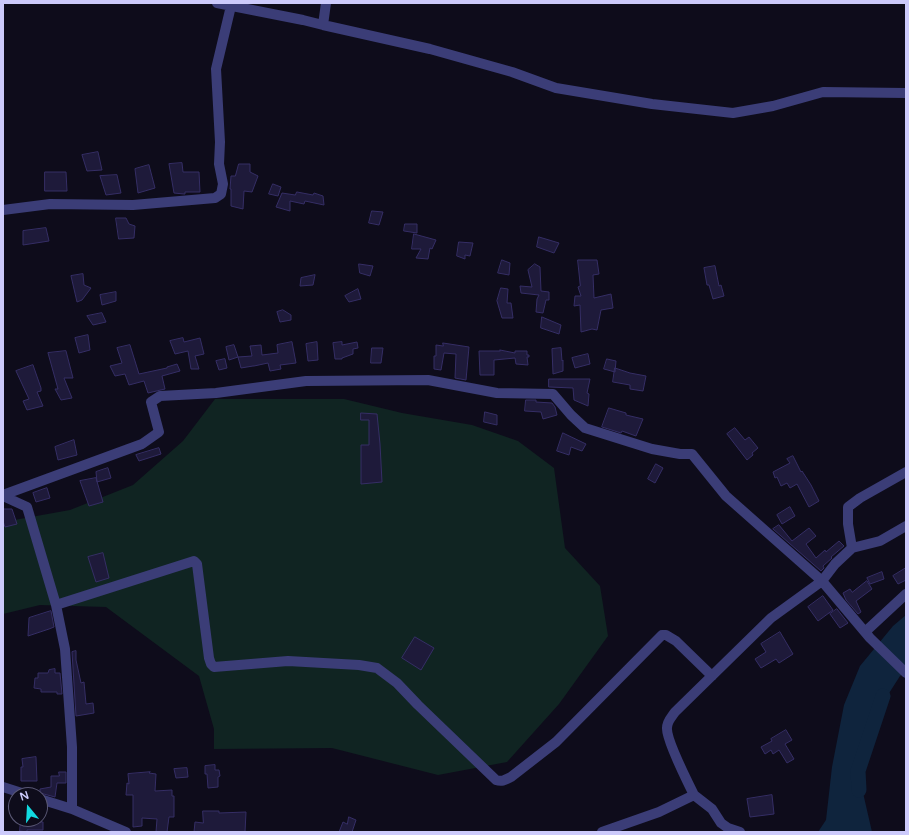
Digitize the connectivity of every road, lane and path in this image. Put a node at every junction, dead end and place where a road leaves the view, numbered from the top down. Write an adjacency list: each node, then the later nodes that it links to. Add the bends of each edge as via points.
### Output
1 (217, 3): 3 (street)
2 (326, 3): 4 (street)
3 (231, 6): 4 (street); 6 (street, via 216,69 219,164 223,184 221,194 215,198 133,205 50,204)
4 (323, 25): 5 (street, via 437,51 512,72 556,88 652,104 733,113 773,106 823,92)
5 (906, 93)
6 (3, 210)
7 (906, 472): 10 (street, via 848,507)
8 (3, 496): 11 (street, via 142,444 159,432 151,402 160,396 216,393 306,381 428,380 497,393 553,394 585,428 652,449 692,454 726,496); 13 (street, via 27,507)
9 (906, 526): 10 (street, via 880,541)
10 (852, 548): 11 (street)
11 (822, 581): 14 (street); 16 (street, via 771,618)
12 (906, 594): 14 (street)
13 (56, 605): 16 (street, via 194,561 197,564 209,658 214,667 288,661 376,668 397,683 501,782 556,742 662,635 666,634 676,641); 19 (street, via 65,649 72,747)
14 (867, 635): 15 (street)
15 (906, 673)
16 (712, 676): 17 (street, via 672,716 666,730)
17 (694, 795): 21 (street, via 659,812); 22 (street, via 712,809 721,823)
18 (48, 802): 19 (street)
19 (72, 809): 20 (street)
20 (126, 832)
21 (602, 832)
22 (740, 832)

